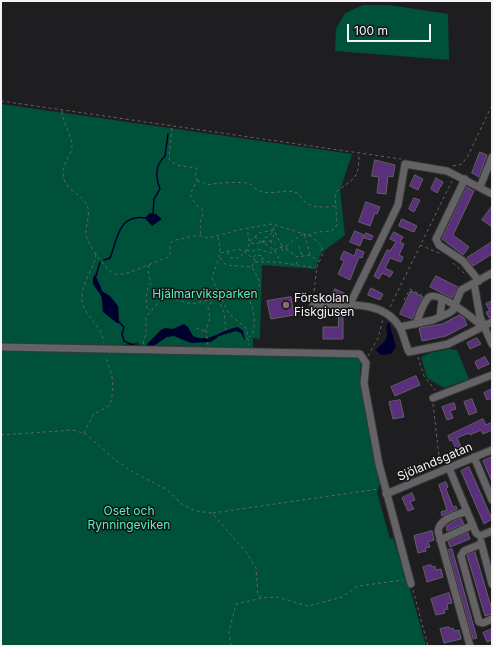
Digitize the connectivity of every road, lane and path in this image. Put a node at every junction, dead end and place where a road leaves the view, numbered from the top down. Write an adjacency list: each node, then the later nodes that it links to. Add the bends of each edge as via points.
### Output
1 (1, 102): 3 (path)
2 (492, 105): 8 (path, via 465,161 458,166)
3 (62, 110): 4 (path); 46 (path, via 72,146 63,172 65,181 85,201 89,212 86,236 103,263 115,274 126,274)
4 (172, 127): 5 (path); 11 (path, via 169,159 176,165 196,168)
5 (359, 153): 7 (path); 14 (path, via 359,172 335,193)
6 (492, 157): 12 (street)
7 (405, 162): 9 (street); 62 (street, via 398,205)
8 (447, 166)
9 (456, 174): 10 (street); 27 (path)
10 (465, 179): 12 (street); 52 (street, via 436,239 439,245 463,261)
11 (197, 181): 14 (path, via 207,186 216,183 249,184 260,192 288,191 298,193 306,202 317,208); 20 (path, via 190,194 196,205 202,209)
12 (480, 187): 13 (street)
13 (492, 194)
14 (335, 206): 19 (path, via 337,225 332,231)
15 (274, 225): 16 (path); 17 (path); 18 (path)
16 (248, 228): 22 (path); 23 (path)
17 (274, 231): 21 (path, via 259,232); 24 (path); 25 (path, via 264,238); 30 (path)
18 (304, 234): 19 (path); 28 (path); 36 (path)
19 (308, 235): 45 (path, via 322,246)
20 (202, 236): 22 (path); 46 (path, via 172,241 170,256)
21 (255, 236): 23 (path); 25 (path)
22 (218, 237): 35 (path)
23 (250, 242): 25 (path); 33 (path)
24 (271, 242): 25 (path, via 268,240); 26 (path)
25 (263, 243): 32 (path)
26 (275, 243)
27 (420, 245): 40 (path); 64 (path)
28 (286, 246): 30 (path); 31 (path)
29 (299, 246): 39 (path)
30 (282, 247): 31 (path, via 283,250); 32 (path)
31 (286, 249): 39 (path)
32 (275, 250): 33 (path, via 271,253 257,249); 44 (path)
33 (246, 251): 34 (path, via 239,249); 34 (path, via 239,258 231,258); 38 (path)
34 (227, 252): 35 (path)
35 (221, 253): 37 (path)
36 (310, 254): 39 (path); 45 (path)
37 (220, 257): 48 (path, via 226,265); 53 (path, via 212,278)
38 (252, 257): 42 (path); 43 (path, via 263,256)
39 (301, 257): 47 (path)
40 (446, 257)
41 (452, 261): 51 (path)
42 (255, 262): 43 (path); 48 (path)
43 (262, 262): 44 (path)
44 (279, 262): 47 (path)
45 (319, 262): 49 (path)
46 (149, 264): 63 (path, via 151,283 146,295 147,309)
47 (296, 265): 49 (path)
48 (252, 267): 55 (path, via 260,286 256,292)
49 (316, 268): 60 (path)
50 (492, 273): 52 (street)
51 (466, 276)
52 (477, 282): 61 (street, via 461,290); 69 (street)
53 (218, 292): 54 (path); 55 (path, via 237,290); 73 (path, via 228,314 246,328)
54 (216, 293): 57 (path); 71 (path, via 224,313)
55 (245, 295): 73 (path, via 248,297 255,321)
56 (428, 298): 58 (street, via 431,296); 59 (path, via 410,289); 67 (street)
57 (213, 299): 63 (path, via 192,304 166,297); 72 (path, via 208,308 210,318)
58 (442, 299): 61 (street); 65 (street)
59 (404, 300)
60 (313, 305): 62 (street)
61 (454, 305): 65 (street, via 450,313); 69 (street)
62 (349, 306): 64 (street, via 374,307)
63 (151, 310): 77 (path, via 146,317 146,333)
64 (387, 313): 68 (street); 80 (path, via 382,319 378,338)
65 (440, 317): 67 (street)
66 (492, 322): 69 (street)
67 (416, 324): 68 (street)
68 (400, 327): 78 (street, via 409,352)
69 (483, 327): 75 (street); 78 (street, via 448,344)
70 (196, 328): 72 (path)
71 (226, 330)
72 (206, 331): 74 (path)
73 (249, 337): 79 (path)
74 (208, 343)
75 (492, 344)
76 (1, 347): 77 (street)
77 (141, 350): 79 (street)
78 (415, 351): 82 (path, via 423,374)
79 (249, 352): 80 (street, via 356,353)
80 (365, 359): 88 (street, via 364,383)
81 (492, 376): 82 (street)
82 (436, 397): 86 (path)
83 (1, 435): 91 (path, via 73,430 84,433 114,459 166,489 183,505 196,511)
84 (492, 450): 85 (street, Sjölandsgatan)
85 (474, 457): 87 (street, Sjölandsgatan); 89 (street)
86 (440, 466)
87 (449, 468): 88 (street, Sjölandsgatan); 90 (street)
88 (385, 491): 91 (path); 97 (street)
89 (492, 500)
90 (467, 511): 92 (street); 95 (street, via 441,523 438,531)
91 (212, 513): 99 (path, via 246,552 256,568 258,595)
92 (473, 526): 94 (street); 95 (street)
93 (492, 531): 94 (street)
94 (480, 536): 96 (street)
95 (440, 540): 103 (street)
96 (481, 544): 98 (street); 100 (street, via 464,551 460,556 479,622)
97 (411, 584): 99 (path, via 403,580 358,586 342,597 308,606 277,597); 102 (path)
98 (492, 584)
99 (262, 598): 101 (path, via 236,604 228,632)
100 (492, 619)
101 (231, 646)
102 (428, 646)
103 (470, 646)

